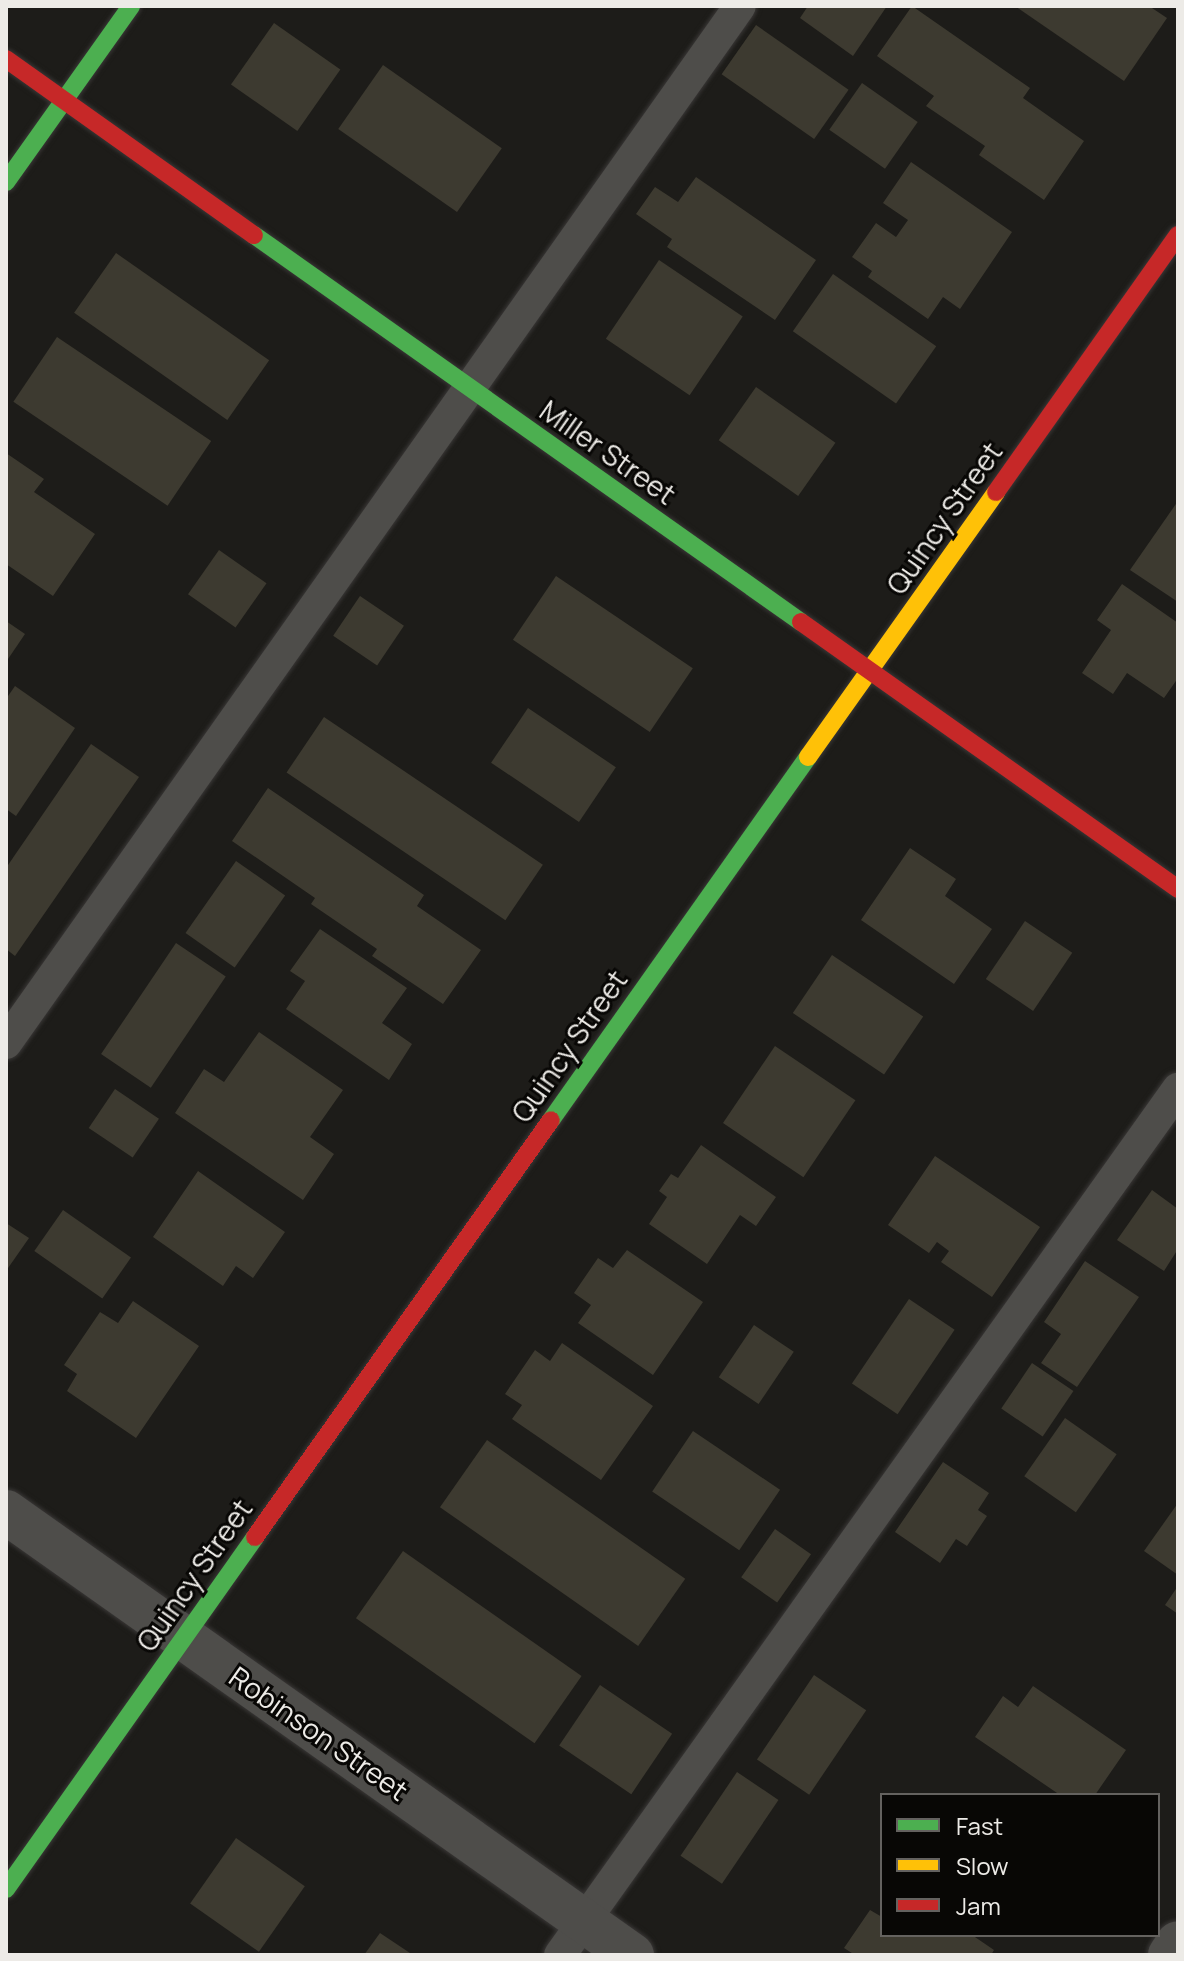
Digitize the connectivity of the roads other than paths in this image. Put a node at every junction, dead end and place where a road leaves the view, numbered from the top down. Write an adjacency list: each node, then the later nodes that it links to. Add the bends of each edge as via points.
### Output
1 (131, 6): 4 (street)
2 (740, 6): 7 (lane)
3 (6, 59): 4 (street, Miller Street)
4 (64, 100): 5 (street); 7 (street, Miller Street)
5 (6, 182)
6 (1178, 235): 8 (street, Quincy Street)
7 (471, 389): 8 (street, Miller Street); 10 (lane)
8 (869, 671): 9 (street, Miller Street); 13 (street, Quincy Street)
9 (1178, 889)
10 (6, 1043)
11 (1178, 1089): 15 (lane)
12 (6, 1512): 13 (street, Robinson Street)
13 (184, 1638): 14 (street, Quincy Street); 15 (street, Robinson Street)
14 (6, 1889)
15 (572, 1938): 17 (street, Robinson Street)
16 (1178, 1943): 18 (street)
17 (632, 1955)
18 (1170, 1955)

